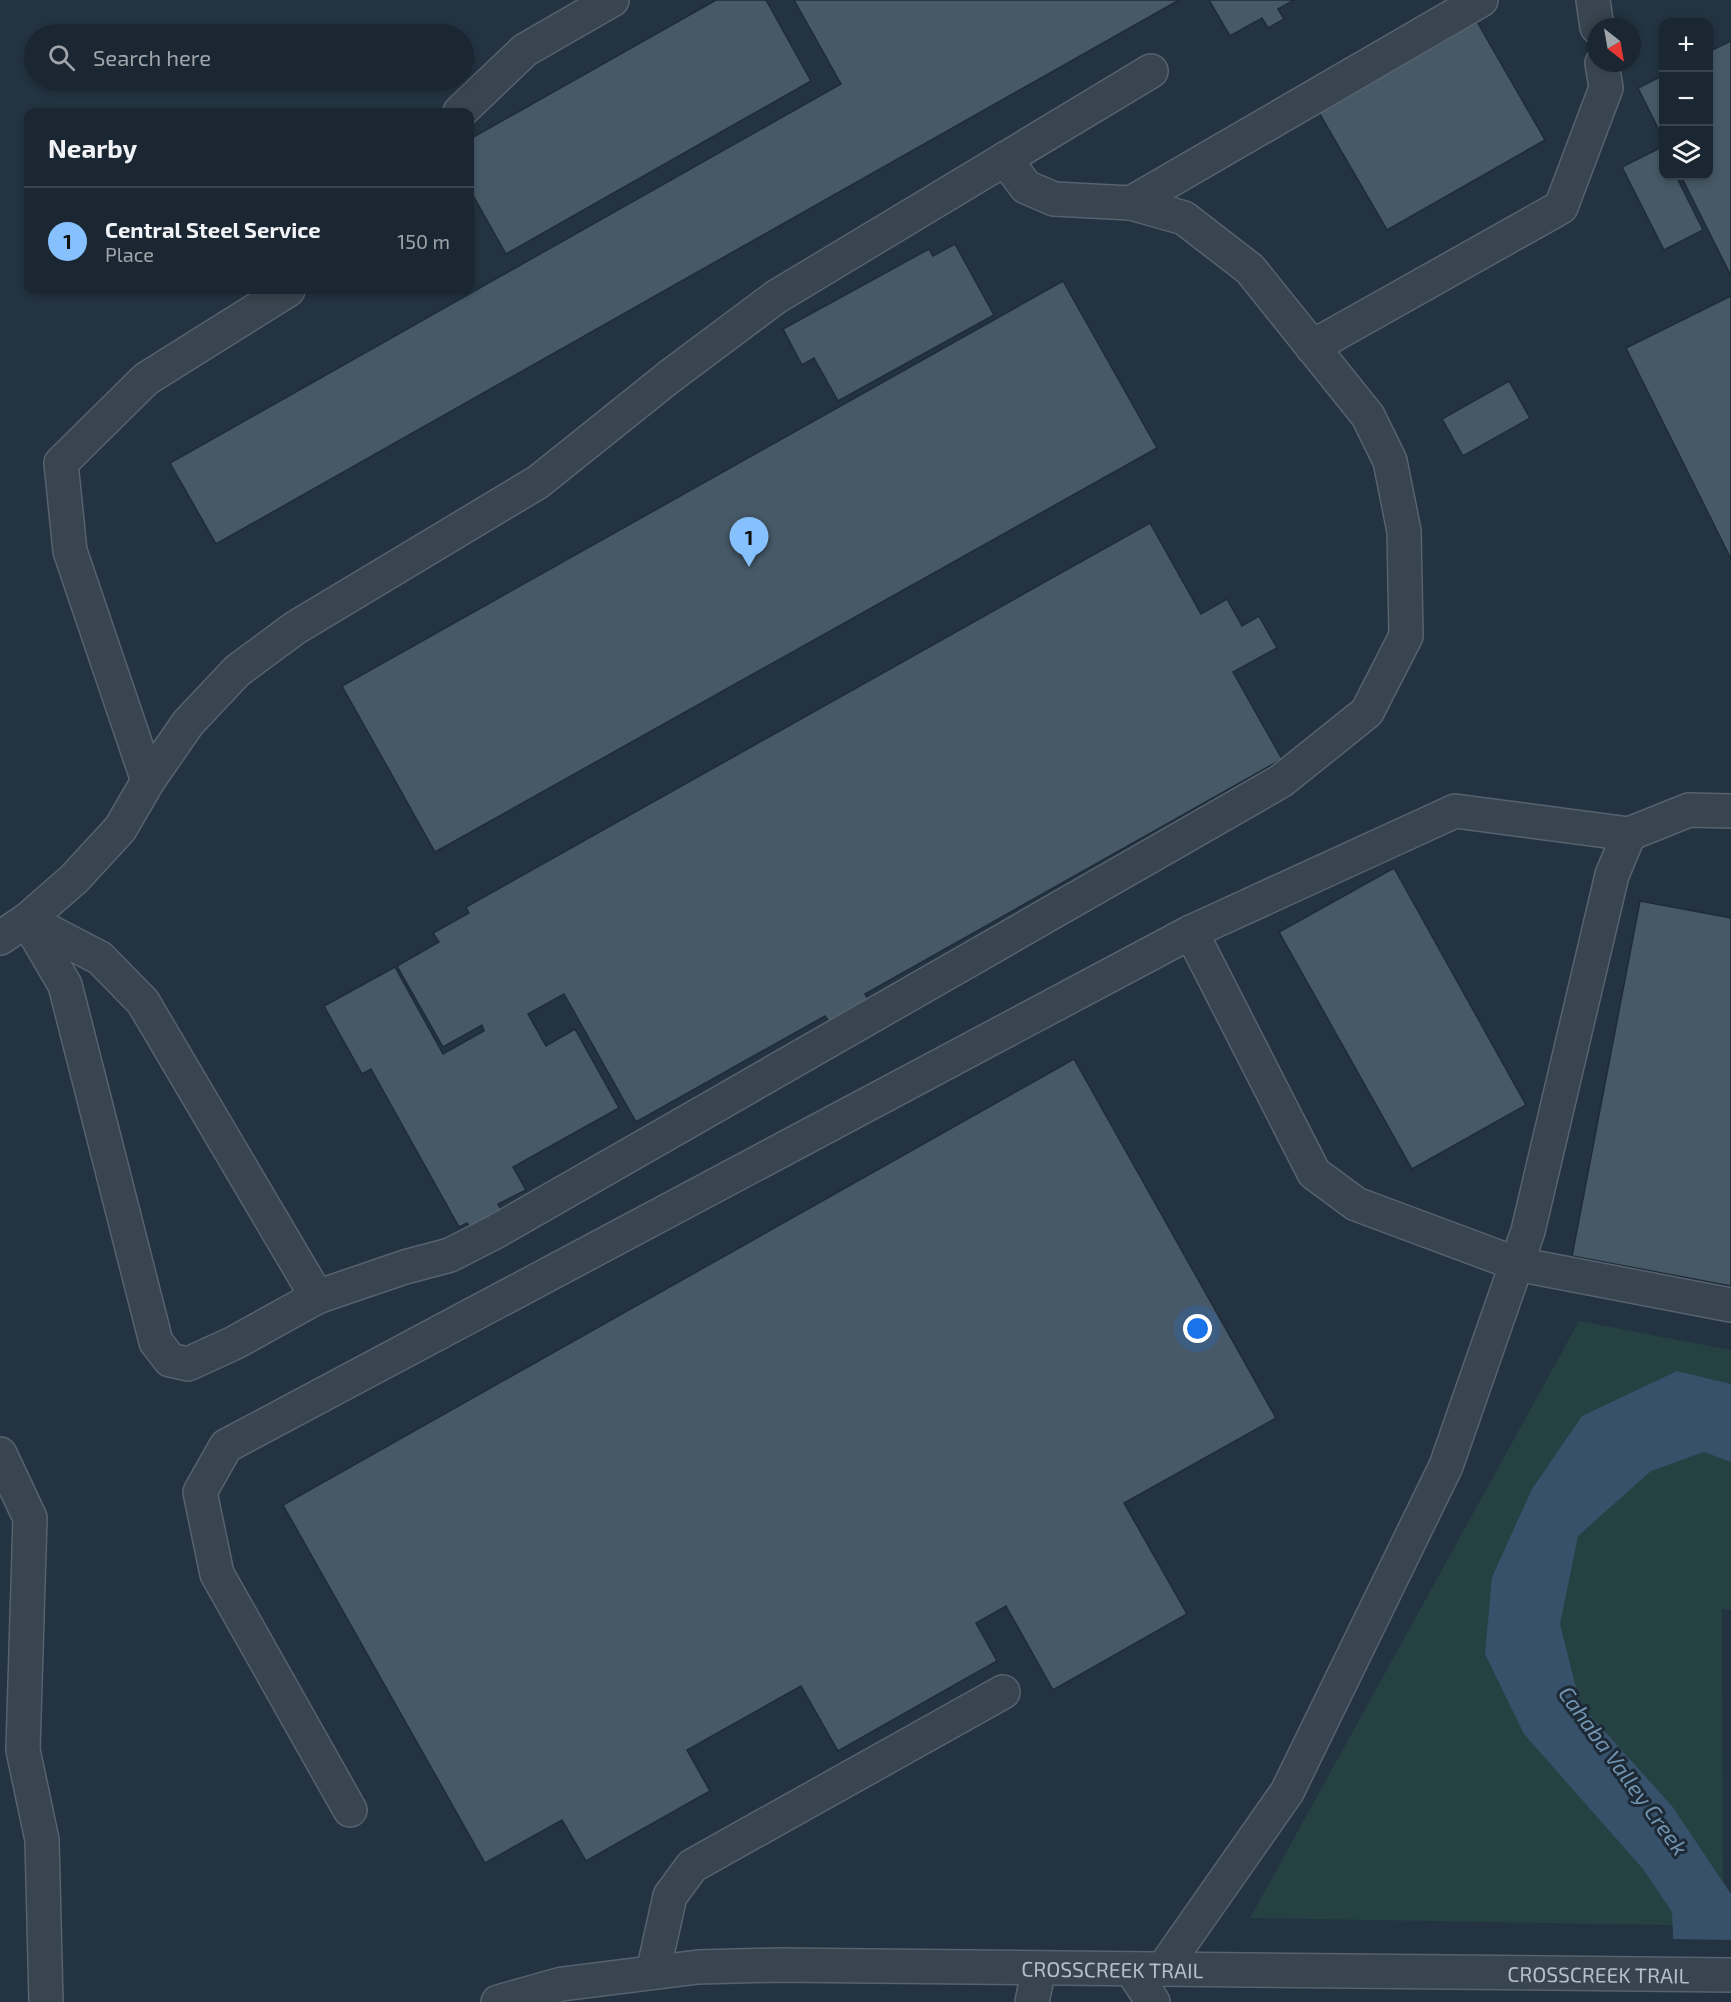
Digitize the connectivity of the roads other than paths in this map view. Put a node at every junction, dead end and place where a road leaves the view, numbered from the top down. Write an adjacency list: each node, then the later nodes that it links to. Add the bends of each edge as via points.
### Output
1 (612, 0): 7 (street, via 525,50)
2 (1481, 0): 9 (street)
3 (1593, 0): 4 (street)
4 (1596, 18)
5 (1151, 71): 8 (street)
6 (1603, 72): 11 (street, via 1606,88 1561,207)
7 (464, 108)
8 (1005, 159): 9 (street, via 1026,187 1054,199); 12 (street, via 776,297 538,482 295,628 237,671 188,723)
9 (1131, 204): 11 (street, via 1184,218 1250,269)
10 (282, 294): 12 (street, via 146,379 61,463 70,551)
11 (1312, 347): 19 (street, via 1368,416 1390,461 1404,531 1406,636 1367,712 1281,781 495,1232 450,1255)
12 (148, 781): 15 (street, via 120,829 74,879)
13 (1731, 811): 14 (street, via 1689,810)
14 (1629, 834): 16 (street, via 1455,811); 18 (street, via 1612,875)
15 (27, 920): 17 (street); 19 (street, via 100,958 143,1002); 19 (street, via 64,985 156,1342 170,1360 188,1364)
16 (1191, 932): 18 (street, via 1314,1173 1356,1204); 23 (street, via 226,1446 200,1492 217,1574)
17 (0, 938)
18 (1517, 1264): 20 (street); 25 (street, via 1446,1466 1287,1792)
19 (317, 1298)
20 (1731, 1305)
21 (0, 1454): 28 (street, via 30,1518 23,1750 42,1840)
22 (1003, 1692): 26 (street, via 692,1866 670,1896)
23 (350, 1810)
24 (1039, 1968): 25 (street, CROSSCREEK TRAIL); 26 (street, CROSSCREEK TRAIL, via 778,1965); 30 (street)
25 (1147, 1969): 27 (street, CROSSCREEK TRAIL); 31 (street)
26 (653, 1972): 29 (street, CROSSCREEK TRAIL, via 562,1984)
27 (1731, 1975)
28 (46, 2002)
29 (498, 2002)
30 (1032, 2002)
31 (1153, 2002)

